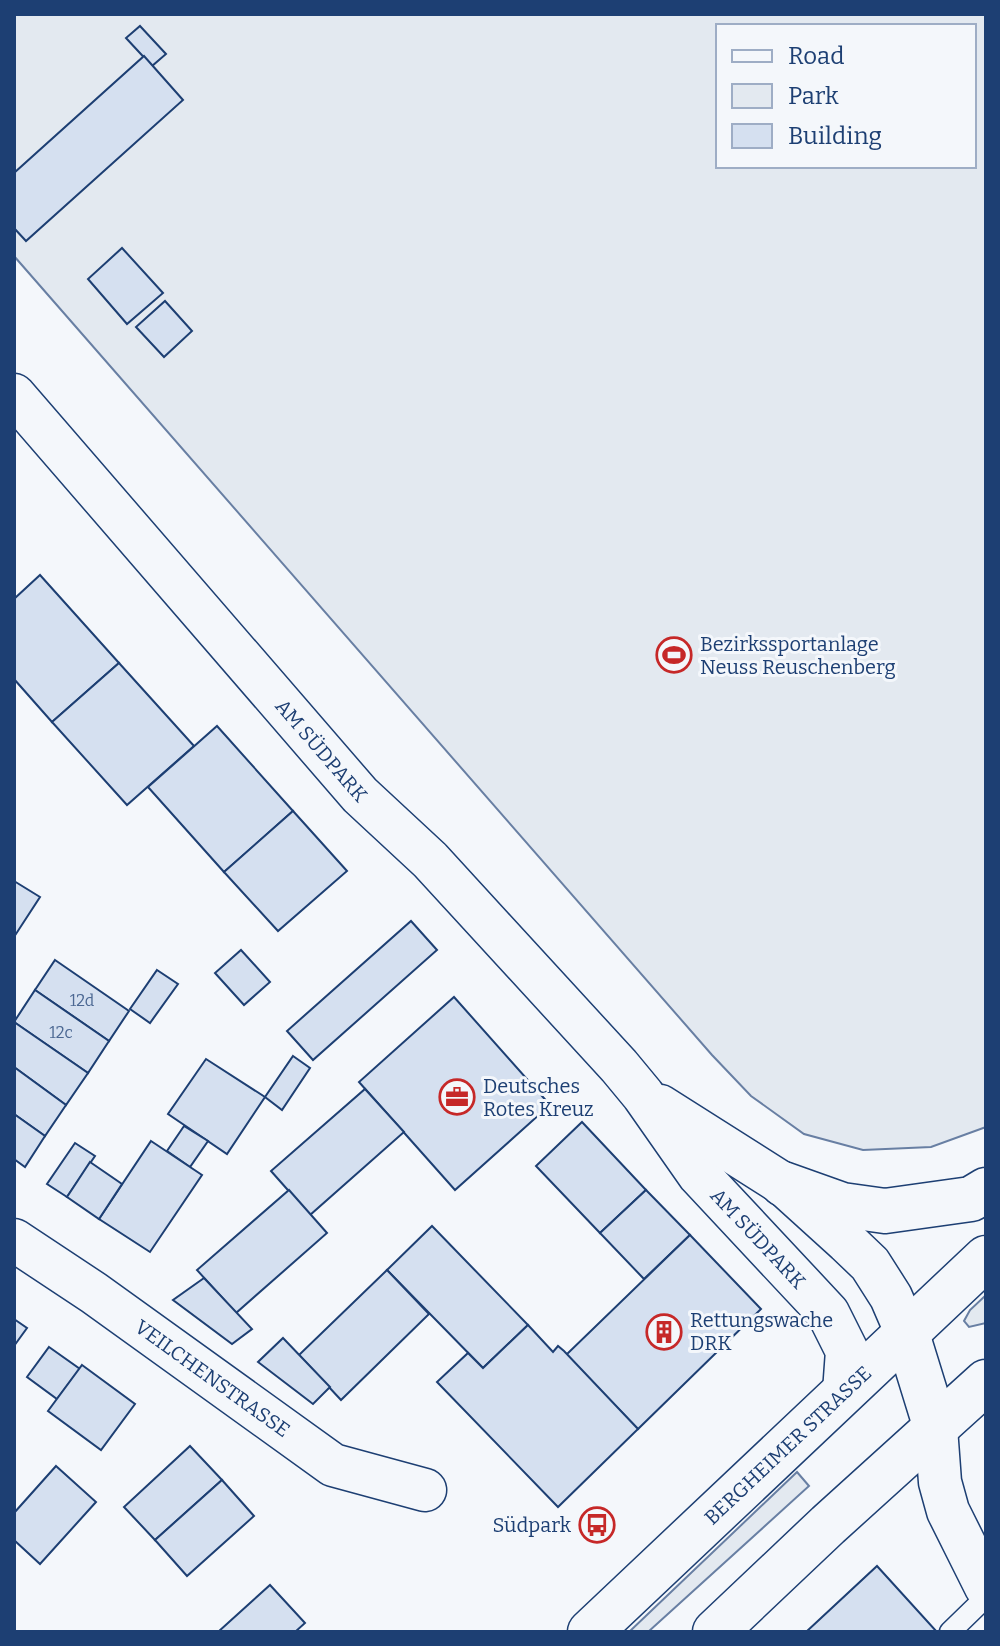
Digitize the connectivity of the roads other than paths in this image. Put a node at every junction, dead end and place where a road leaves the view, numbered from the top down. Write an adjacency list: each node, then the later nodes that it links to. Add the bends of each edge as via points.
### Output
1 (14, 395): 2 (street, AM SÜDPARK, via 360,795 430,860)
2 (643, 1095): 3 (street, AM SÜDPARK); 9 (street, AM SÜDPARK, via 699,1175 828,1313 847,1351)
3 (783, 1184): 4 (main road, via 842,1205 885,1211 971,1199); 7 (street, AM SÜDPARK, via 870,1264)
4 (986, 1190)
5 (14, 1240): 11 (street, VEILCHENSTRASSE, via 333,1465)
6 (986, 1258): 7 (main road, BERGHEIMER STRASSE)
7 (907, 1334): 9 (main road, BERGHEIMER STRASSE); 10 (main road)
8 (986, 1382): 10 (main road)
9 (844, 1392): 14 (main road, BERGHEIMER STRASSE)
10 (936, 1428): 12 (street, via 948,1511); 15 (main road)
11 (425, 1490)
12 (986, 1587)
13 (986, 1597): 16 (lane)
14 (590, 1632)
15 (715, 1632)
16 (950, 1632)

